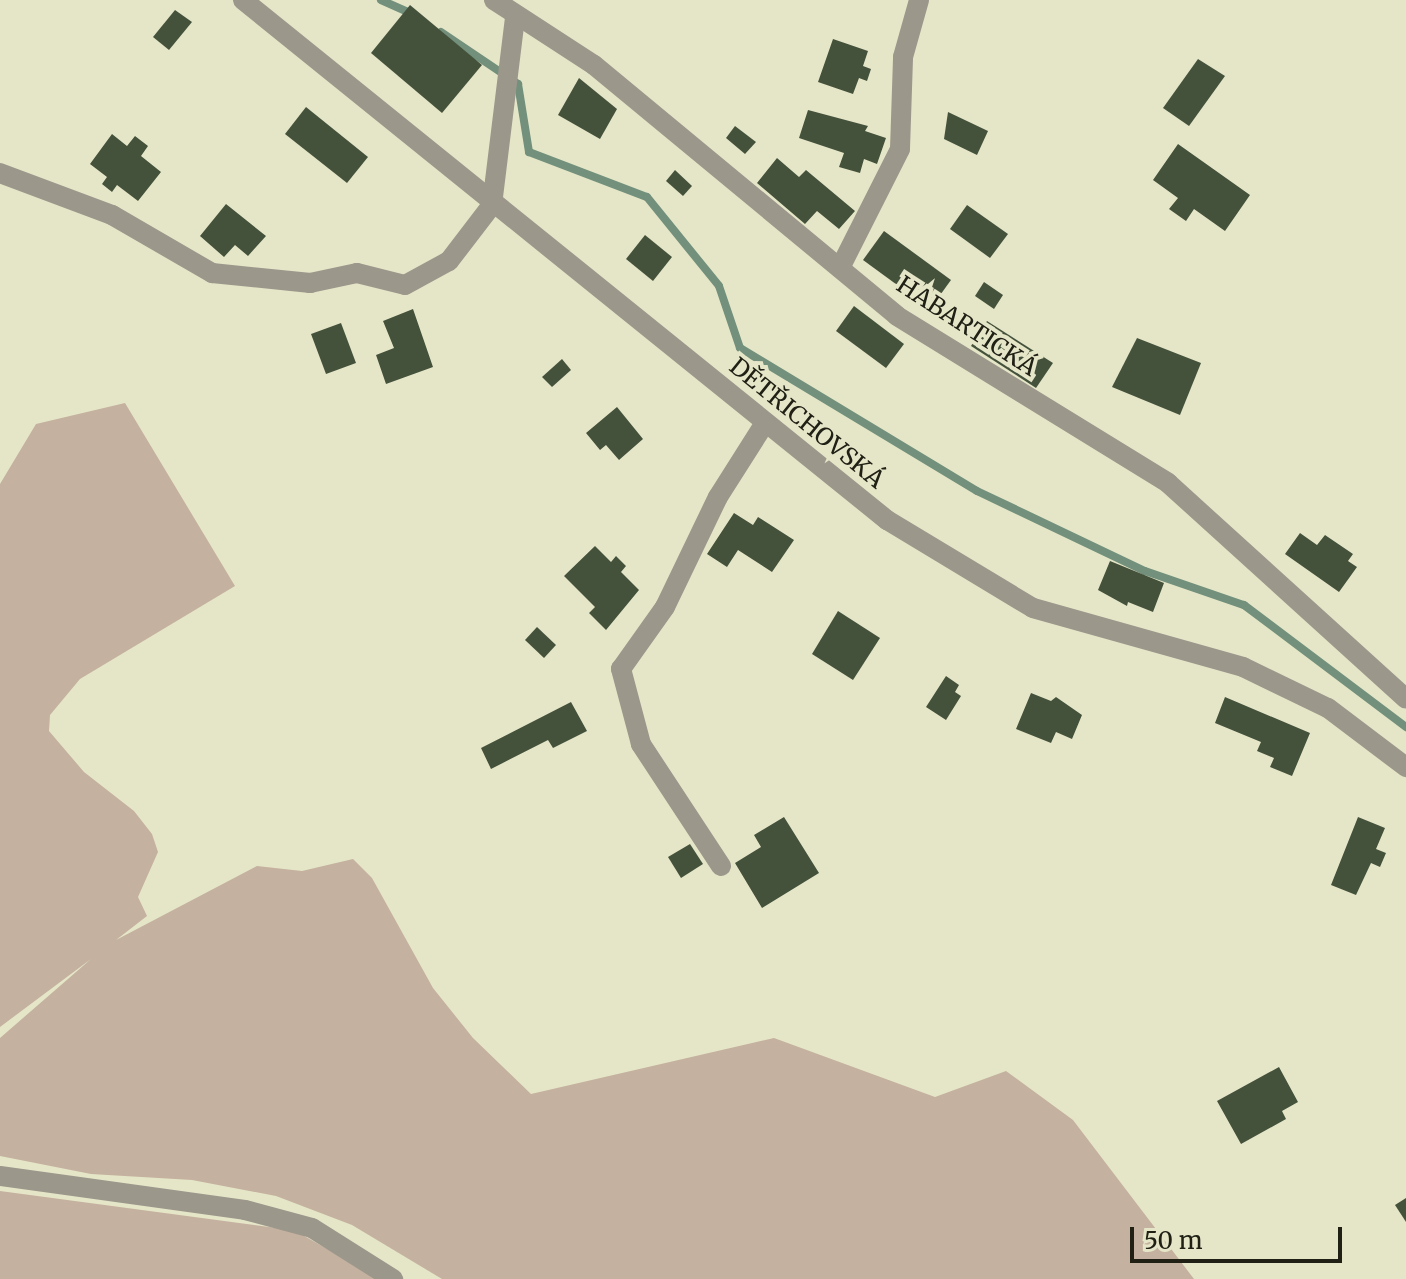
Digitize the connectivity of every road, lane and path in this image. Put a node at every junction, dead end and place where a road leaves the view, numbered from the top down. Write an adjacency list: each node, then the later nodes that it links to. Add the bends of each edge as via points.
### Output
1 (243, 0): 6 (street, DĚTŘICHOVSKÁ)
2 (494, 0): 4 (street, HABARTICKÁ)
3 (919, 0): 7 (street, via 903,57 900,149)
4 (515, 17): 6 (street); 7 (street, HABARTICKÁ, via 594,65)
5 (0, 173): 6 (street, via 112,215 212,273 310,283 357,273 405,285 449,261)
6 (492, 205): 8 (street, DĚTŘICHOVSKÁ)
7 (840, 268): 9 (street, HABARTICKÁ, via 897,316 1168,483)
8 (765, 423): 10 (street, DĚTŘICHOVSKÁ, via 887,520 1033,608 1243,667 1328,708); 11 (street, via 718,497 665,607 621,669 641,744)
9 (1406, 699)
10 (1406, 767)
11 (721, 866)
12 (0, 1176): 13 (street, via 245,1210 312,1228)
13 (393, 1279)

